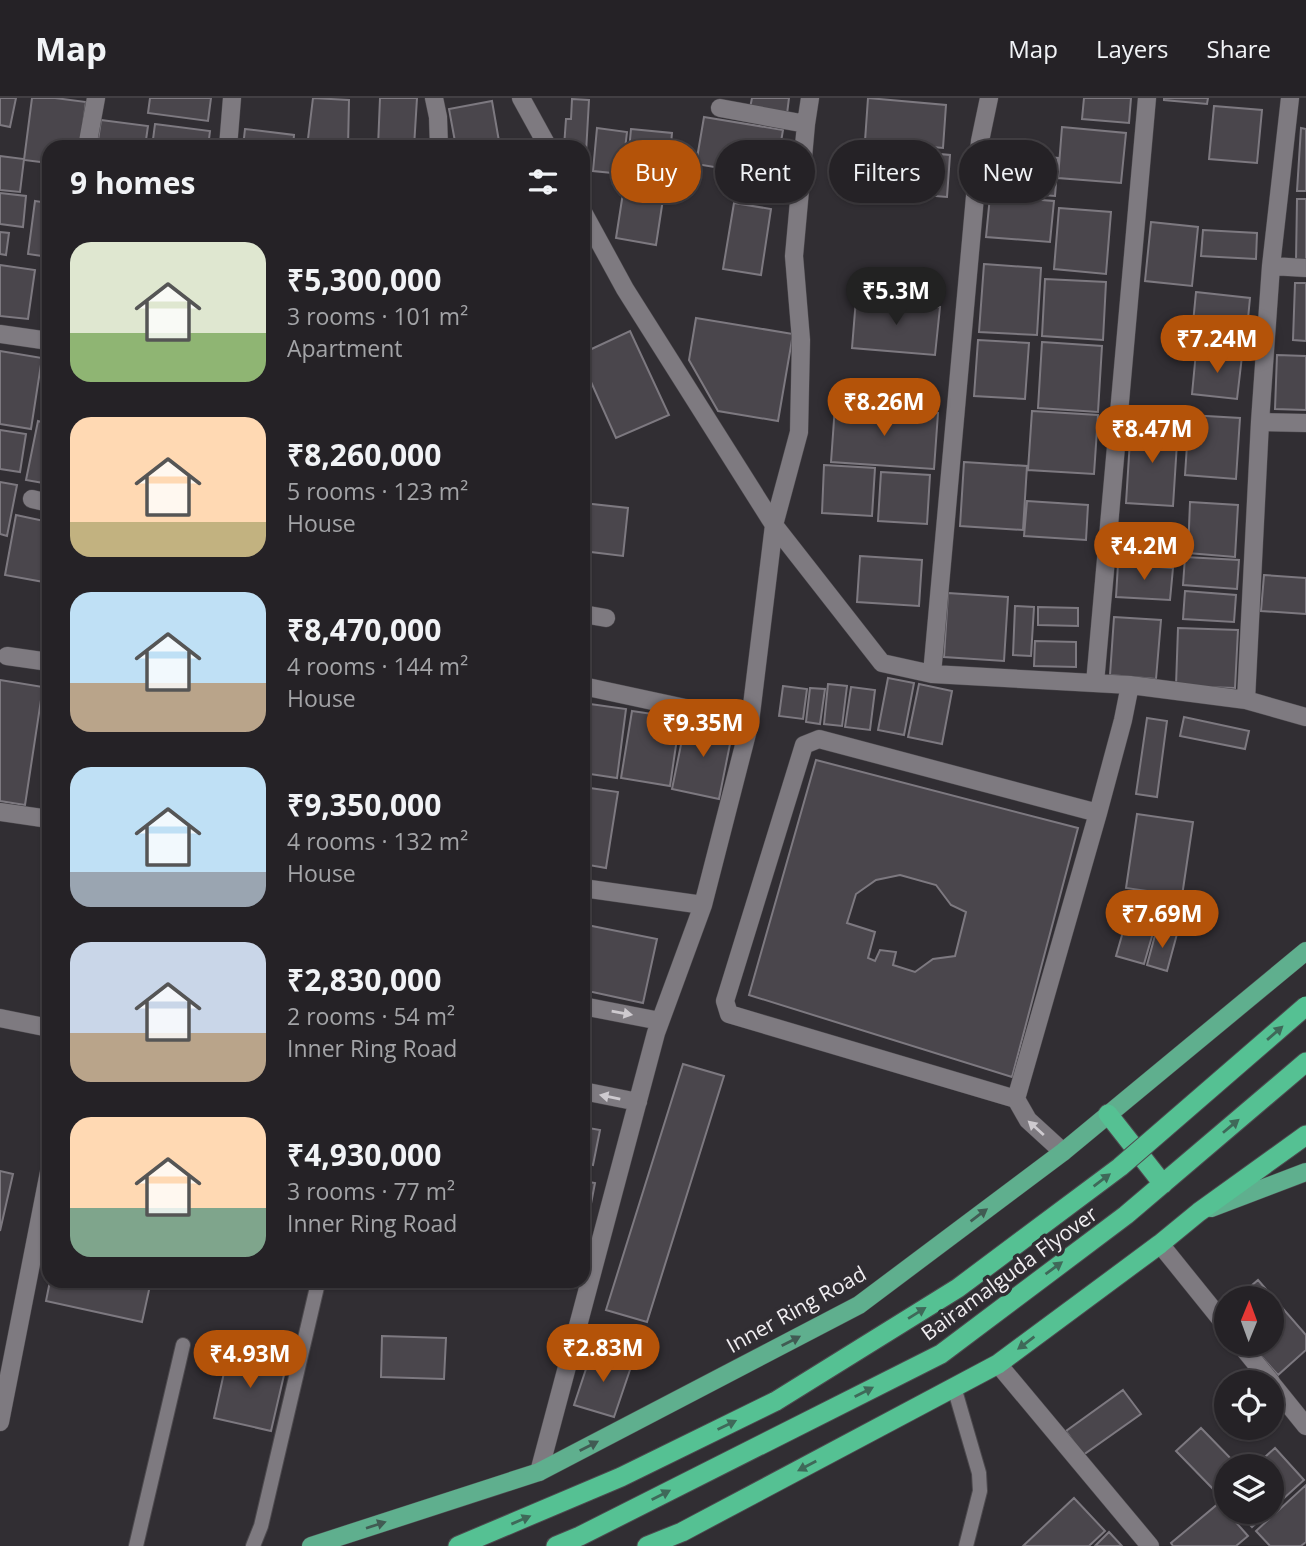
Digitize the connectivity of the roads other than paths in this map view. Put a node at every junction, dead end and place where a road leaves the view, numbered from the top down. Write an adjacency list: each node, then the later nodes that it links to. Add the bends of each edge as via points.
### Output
1 (96, 98): 12 (street)
2 (232, 98): 13 (street)
3 (434, 98): 10 (street)
4 (521, 98): 16 (street)
5 (810, 98): 11 (street)
6 (989, 98): 29 (street, via 980,141)
7 (1147, 98): 30 (street)
8 (1290, 98): 18 (street)
9 (720, 107): 11 (street)
10 (438, 117): 14 (street); 15 (street)
11 (806, 124): 24 (street, via 794,256 801,340 799,432)
12 (88, 140)
13 (229, 140)
14 (439, 140)
15 (446, 140)
16 (544, 140)
17 (590, 225): 24 (street, via 625,289)
18 (1271, 266): 19 (street); 22 (street)
19 (1306, 268)
20 (0, 334): 21 (street)
21 (42, 340)
22 (1260, 422): 23 (street); 33 (street)
23 (1306, 423)
24 (774, 525): 29 (street, via 881,663); 35 (street)
25 (590, 615): 26 (street)
26 (606, 618)
27 (7, 656): 28 (street)
28 (42, 661)
29 (933, 674): 30 (street)
30 (1095, 683): 31 (street)
31 (1130, 685): 33 (street); 37 (street)
32 (590, 688): 35 (street)
33 (1246, 700): 34 (street)
34 (1306, 717)
35 (750, 722): 40 (street)
36 (0, 812): 38 (street)
37 (1098, 813): 49 (street); 49 (street, via 819,740 804,745 725,1001 729,1014)
38 (42, 818)
39 (590, 889): 40 (street)
40 (703, 905): 45 (street)
41 (1306, 951): 51 (main road, Inner Ring Road)
42 (1306, 1006): 75 (highway, one-way to 42, bridge, via 621,1478 776,1401 958,1288 1120,1167)
43 (590, 1007): 45 (street, one-way to 45)
44 (0, 1018): 46 (street)
45 (660, 1021): 50 (street)
46 (42, 1027)
47 (1306, 1062): 55 (highway, Bairamalguda Flyover, one-way to 47)
48 (590, 1092): 50 (street, one-way to 48)
49 (1016, 1098): 53 (street, one-way to 49, via 1028,1120)
50 (638, 1102): 59 (street)
51 (1108, 1115): 53 (main road, Inner Ring Road); 55 (highway)
52 (1306, 1135): 57 (highway)
53 (1063, 1152): 71 (main road, Inner Ring Road, one-way to 53, via 859,1305)
54 (1306, 1172): 57 (main road)
55 (1163, 1184): 76 (highway, Bairamalguda Flyover, one-way to 55, via 941,1354)
56 (42, 1208): 69 (street)
57 (1199, 1212): 58 (highway)
58 (1160, 1244): 62 (street); 65 (highway, one-way to 65)
59 (590, 1281)
60 (317, 1288): 73 (lane)
61 (588, 1288): 71 (street)
62 (1214, 1311)
63 (183, 1345): 72 (lane)
64 (1250, 1356): 66 (street)
65 (998, 1364): 67 (highway); 79 (street)
66 (1261, 1370)
67 (954, 1387): 77 (highway, one-way to 77, via 682,1532); 78 (lane, via 979,1474 980,1491)
68 (1284, 1398): 70 (street)
69 (0, 1422)
70 (1306, 1426)
71 (539, 1472): 74 (main road, Inner Ring Road, one-way to 71)
72 (136, 1546)
73 (253, 1546)
74 (311, 1546)
75 (458, 1546)
76 (556, 1546)
77 (647, 1546)
78 (966, 1546)
79 (1150, 1546)

